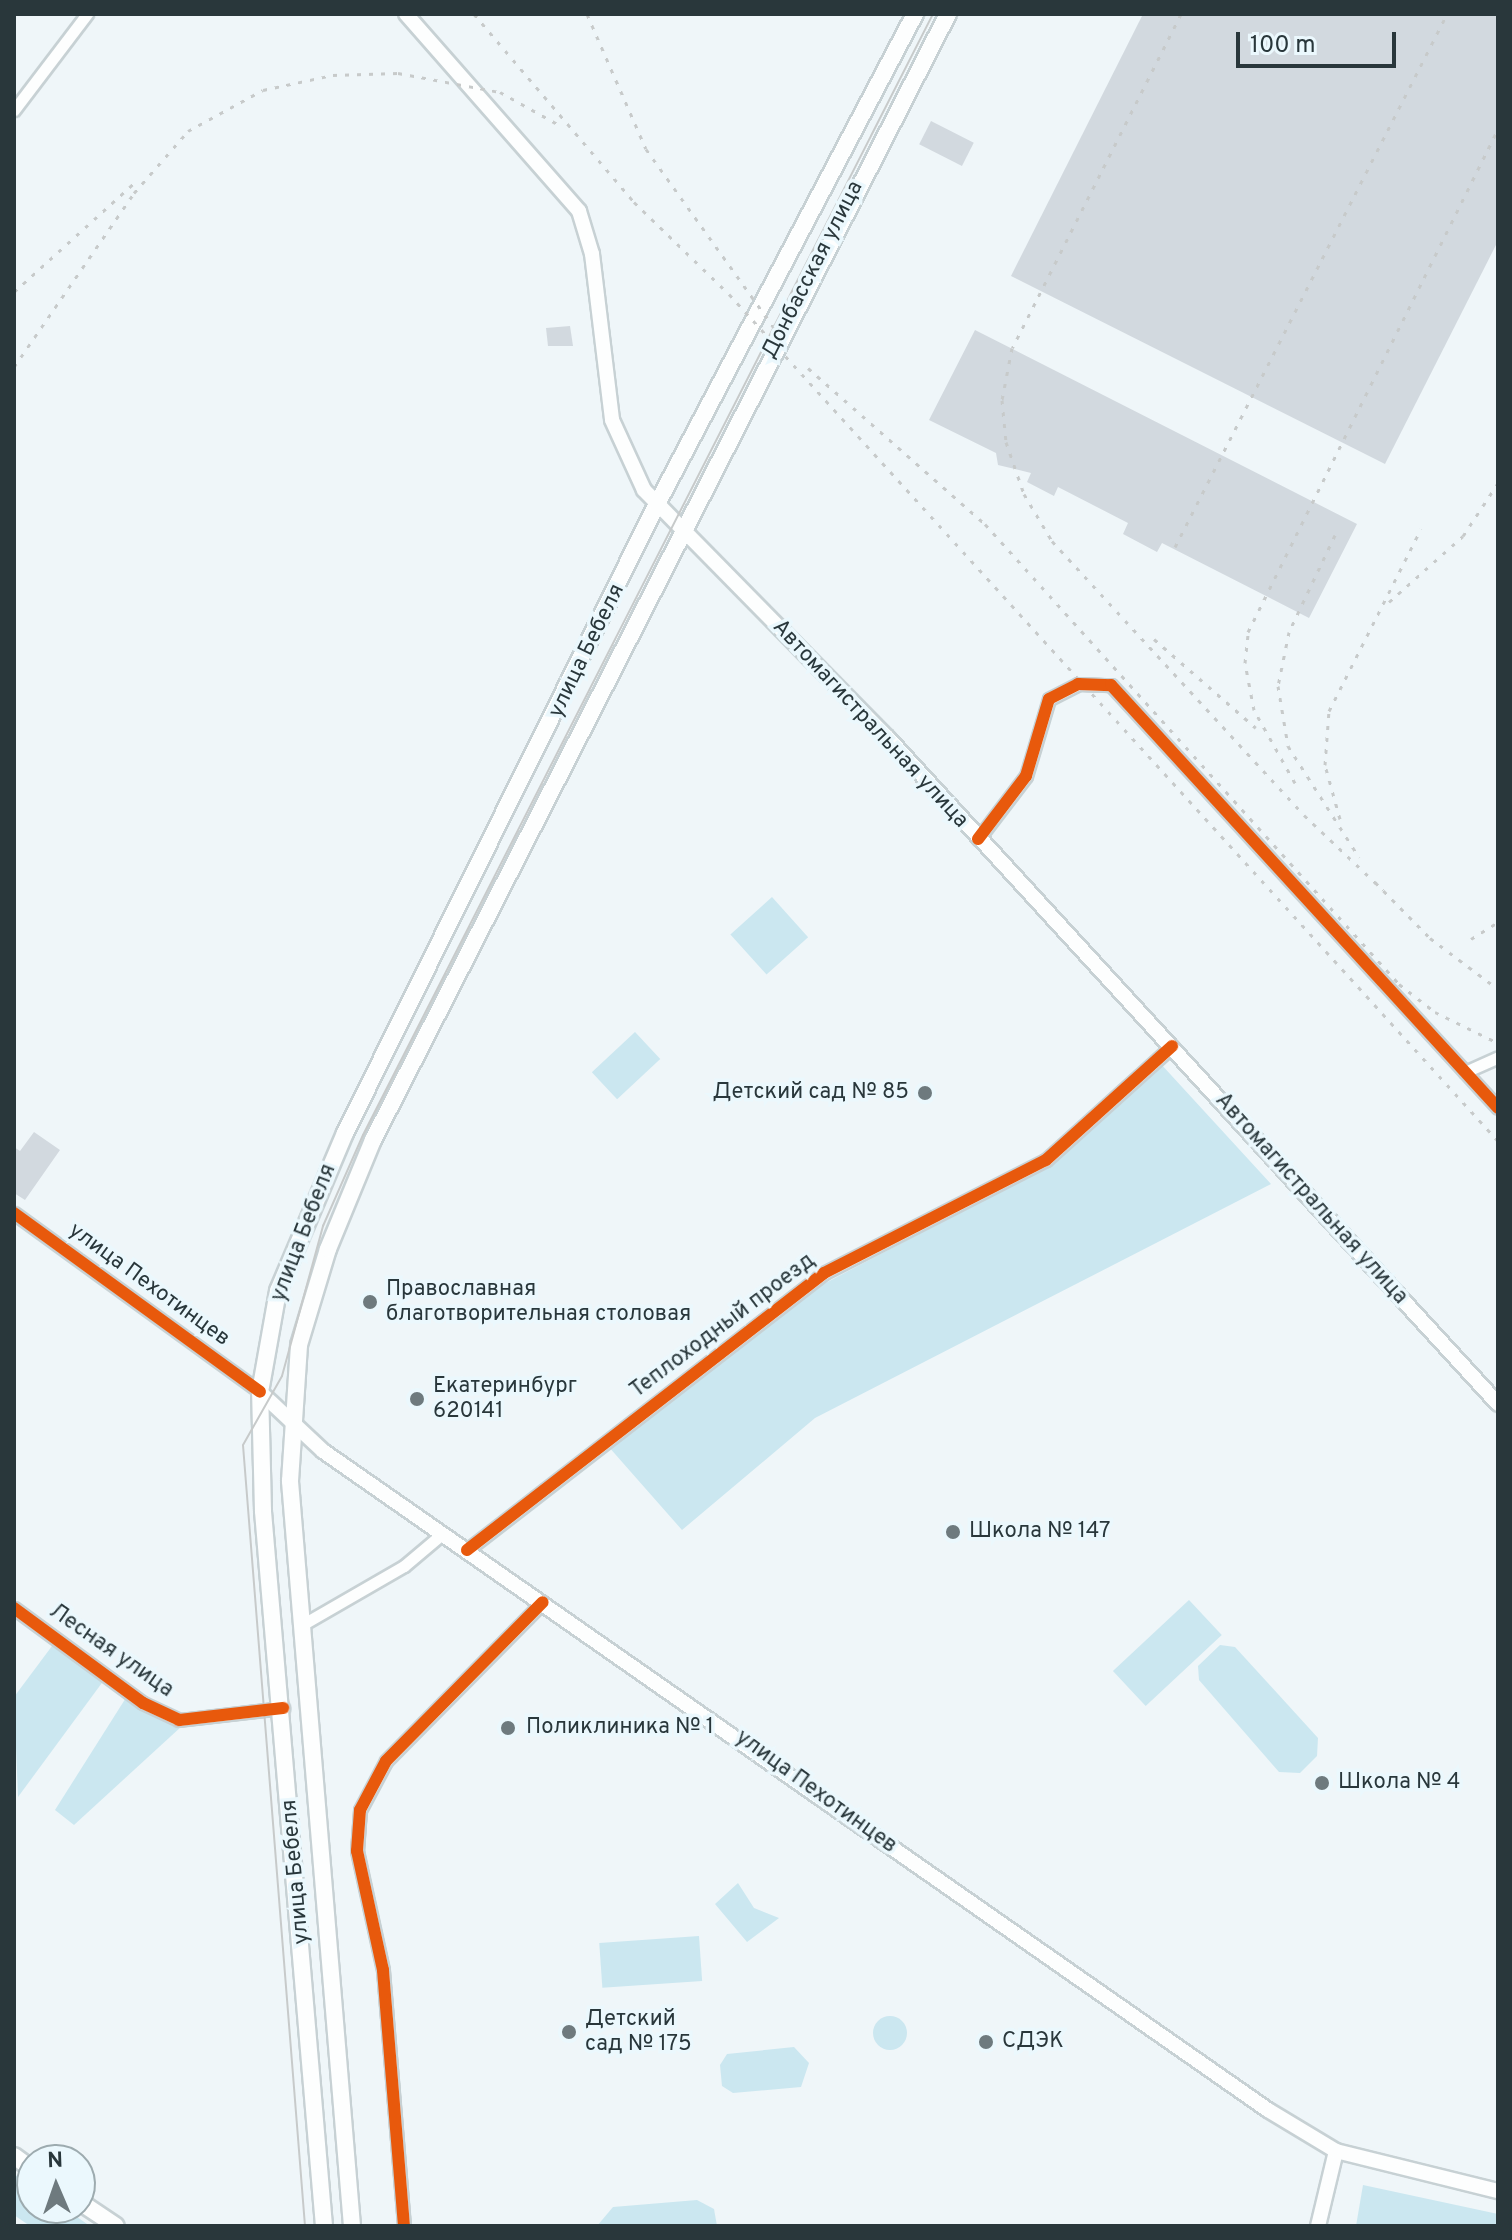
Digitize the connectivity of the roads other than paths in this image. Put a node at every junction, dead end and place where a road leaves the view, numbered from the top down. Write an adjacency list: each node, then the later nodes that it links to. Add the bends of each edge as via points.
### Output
1 (87, 14): 5 (street)
2 (406, 14): 6 (main road, Автомагистральная улица, via 579,211 592,254 616,435)
3 (915, 14): 6 (main road, Донбасская улица)
4 (948, 14): 7 (main road, Донбасская улица)
5 (14, 110)
6 (657, 504): 7 (main road, Автомагистральная улица); 14 (main road, улица Бебеля, via 297,1237 278,1291)
7 (683, 529): 8 (main road, Автомагистральная улица); 16 (main road, улица Бебеля, via 345,1202 299,1345)
8 (978, 839): 9 (main road, Автомагистральная улица); 11 (street, via 1026,776 1049,699 1078,684 1111,685)
9 (1172, 1046): 15 (main road, Автомагистральная улица); 18 (street, Теплоходный проезд, via 1046,1160 824,1273)
10 (1498, 1057): 11 (street)
11 (1465, 1072): 12 (street)
12 (1498, 1108)
13 (14, 1213): 14 (street, улица Пехотинцев)
14 (260, 1392): 16 (main road, улица Пехотинцев); 22 (main road, улица Бебеля)
15 (1498, 1404)
16 (292, 1424): 17 (main road, улица Пехотинцев); 21 (main road, улица Бебеля)
17 (442, 1534): 18 (main road, улица Пехотинцев); 21 (street, via 404,1566)
18 (467, 1550): 19 (main road, улица Пехотинцев)
19 (543, 1602): 23 (main road, улица Пехотинцев, via 1187,2056); 29 (street, via 386,1761 360,1810 357,1851 383,1970)
20 (14, 1608): 22 (street, Лесная улица, via 143,1703 179,1720)
21 (300, 1626): 28 (main road, улица Бебеля)
22 (283, 1708): 27 (main road, улица Бебеля)
23 (1336, 2151): 24 (main road, улица Пехотинцев); 30 (main road)
24 (1498, 2191)
25 (96, 2213): 26 (main road)
26 (116, 2226)
27 (324, 2226)
28 (352, 2226)
29 (404, 2226)
30 (1318, 2226)

